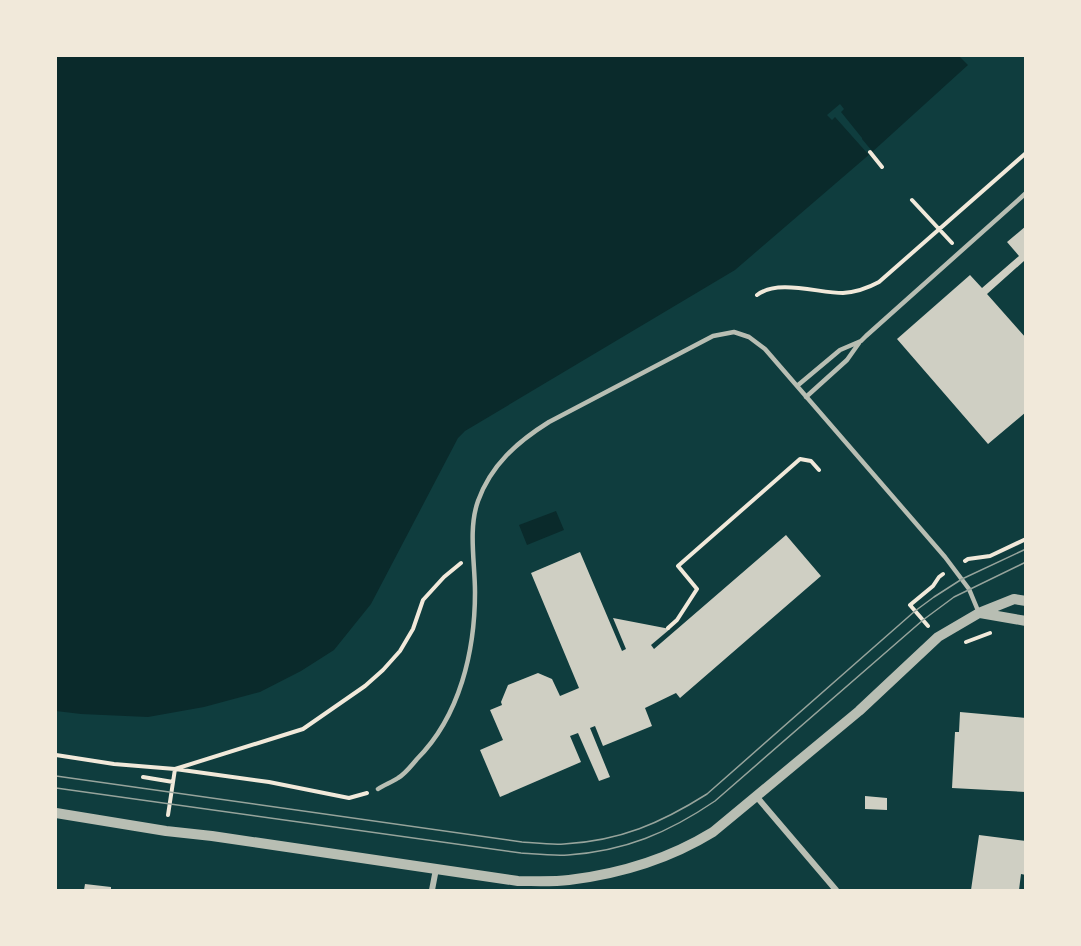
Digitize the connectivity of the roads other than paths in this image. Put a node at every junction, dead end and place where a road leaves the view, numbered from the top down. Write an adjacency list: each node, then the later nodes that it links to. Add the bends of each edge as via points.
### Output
1 (1026, 193): 2 (lane)
2 (861, 340): 3 (lane, via 840,350); 4 (lane, via 847,360)
3 (797, 386): 4 (lane); 8 (lane, via 749,337 734,332 713,336 549,422 507,454 488,477 477,503 473,526 475,611 460,692 424,753 400,777)
4 (806, 397): 6 (lane, via 954,567)
5 (1026, 601): 6 (street, via 1014,599)
6 (979, 613): 7 (street); 9 (street, via 932,642 859,711)
7 (1026, 621)
8 (378, 789)
9 (756, 796): 11 (street, via 698,842 616,872 567,880 518,881); 13 (street)
10 (56, 813): 11 (street)
11 (436, 869): 12 (street)
12 (432, 891)
13 (836, 891)

